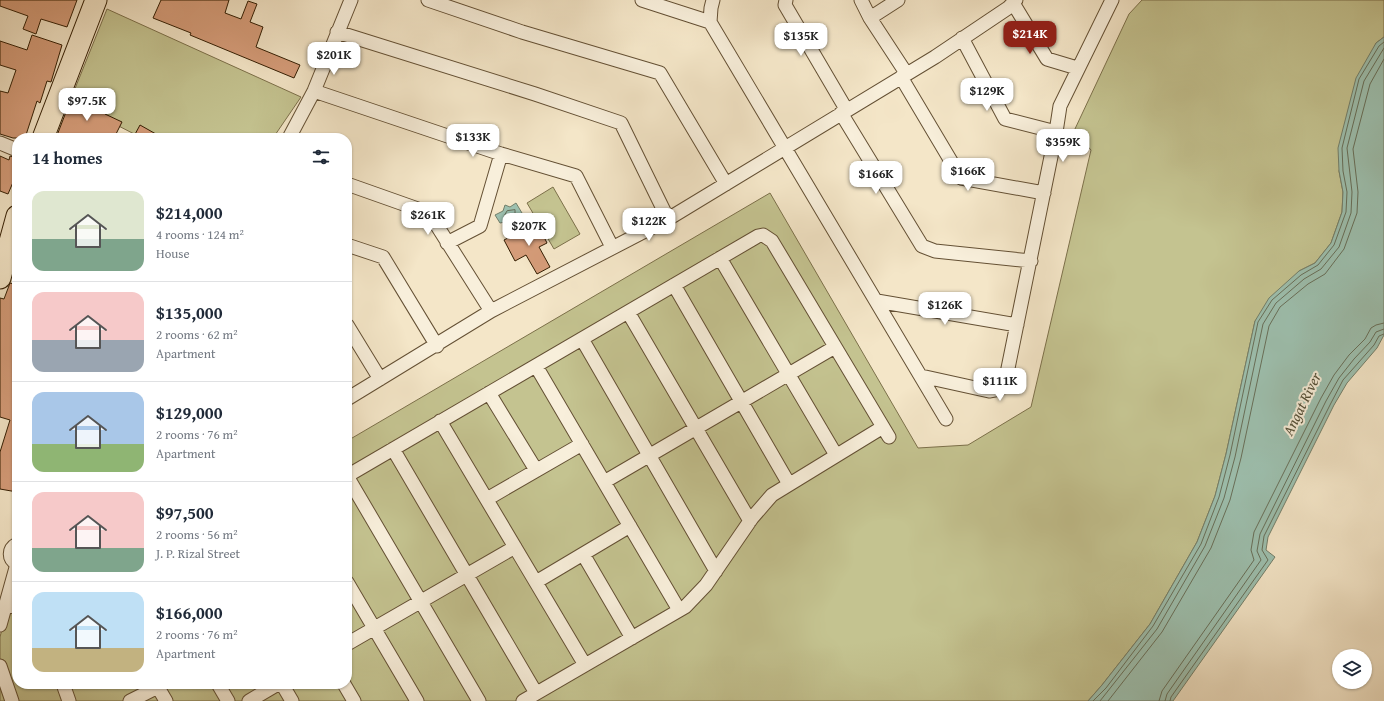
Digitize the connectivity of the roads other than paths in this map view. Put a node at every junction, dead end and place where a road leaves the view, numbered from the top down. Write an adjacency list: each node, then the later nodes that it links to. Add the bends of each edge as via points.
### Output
1 (96, 0): 20 (main road)
2 (351, 0): 13 (street)
3 (428, 0): 26 (street, via 522,32 660,73)
4 (642, 0): 12 (street)
5 (713, 0): 12 (street)
6 (786, 0): 18 (street, via 784,5)
7 (860, 0): 11 (street)
8 (898, 0): 11 (street)
9 (1112, 0): 15 (street)
10 (1014, 2): 14 (street); 15 (street, via 1047,59)
11 (870, 18): 16 (street)
12 (710, 22): 24 (street)
13 (338, 32): 17 (street); 29 (street, via 621,123)
14 (962, 38): 16 (street); 19 (street, via 1005,119)
15 (1077, 68): 19 (street, via 1060,106)
16 (904, 75): 18 (street); 28 (street, via 961,178)
17 (314, 91): 21 (street); 25 (street)
18 (844, 111): 24 (street); 35 (street, via 922,246 935,251)
19 (1056, 132): 28 (street)
20 (46, 133)
21 (292, 133)
22 (0, 143): 23 (street)
23 (12, 148)
24 (785, 148): 26 (street); 38 (street)
25 (501, 154): 31 (street, via 480,226); 33 (street, via 576,176)
26 (726, 184): 29 (street)
27 (352, 186): 31 (street, via 429,213)
28 (1044, 193): 35 (street)
29 (668, 219): 33 (street)
30 (12, 234): 36 (main road)
31 (447, 243): 39 (street)
32 (352, 247): 44 (street, via 383,257)
33 (612, 247): 39 (street)
34 (720, 258): 37 (street); 45 (street, via 758,236 769,238); 47 (street)
35 (1031, 261): 41 (street)
36 (0, 278)
37 (674, 285): 40 (street); 52 (street)
38 (877, 301): 41 (street); 48 (street)
39 (491, 311): 44 (street)
40 (628, 312): 43 (street); 55 (street)
41 (1017, 325): 48 (street, via 1005,383 1000,389 989,392)
42 (352, 333): 49 (street)
43 (582, 339): 46 (street); 59 (street)
44 (437, 346): 49 (street)
45 (835, 347): 47 (street); 58 (street, via 886,432)
46 (536, 366): 50 (street); 56 (street)
47 (788, 374): 52 (street); 58 (street)
48 (921, 376): 53 (street)
49 (380, 379): 51 (street)
50 (489, 393): 54 (street); 60 (street)
51 (352, 396)
52 (741, 402): 55 (street); 63 (street)
53 (946, 419)
54 (440, 421): 57 (street); 65 (street)
55 (696, 428): 59 (street); 66 (street)
56 (582, 444): 60 (street); 62 (street)
57 (393, 449): 61 (street); 72 (street)
58 (836, 455): 63 (street)
59 (650, 456): 62 (street); 71 (street)
60 (536, 470): 65 (street)
61 (352, 473)
62 (604, 482): 67 (street)
63 (789, 484): 66 (street, via 772,495)
64 (352, 485): 75 (street)
65 (487, 499): 68 (street)
66 (750, 521): 71 (street)
67 (630, 526): 69 (street); 77 (street)
68 (515, 547): 72 (street); 73 (street)
69 (583, 554): 73 (street); 80 (street)
70 (12, 555): 76 (street)
71 (716, 571): 77 (street, via 698,594)
72 (467, 575): 75 (street); 91 (street)
73 (536, 582): 82 (street)
74 (352, 591): 79 (street)
75 (420, 602): 79 (street); 101 (street)
76 (11, 606): 78 (street)
77 (679, 610): 80 (street)
78 (0, 625)
79 (374, 628): 81 (street); 100 (street)
80 (632, 638): 82 (street)
81 (352, 641)
82 (585, 665): 91 (street)
83 (0, 666): 92 (street)
84 (65, 689): 93 (street)
85 (152, 689): 94 (street)
86 (159, 689): 95 (street)
87 (221, 689): 96 (street)
88 (269, 689): 97 (street)
89 (285, 689): 98 (street)
90 (347, 689): 99 (street)
91 (536, 693): 102 (street)
92 (12, 701)
93 (69, 701)
94 (130, 701)
95 (166, 701)
96 (228, 701)
97 (249, 701)
98 (292, 701)
99 (354, 701)
100 (417, 701)
101 (479, 701)
102 (523, 701)

